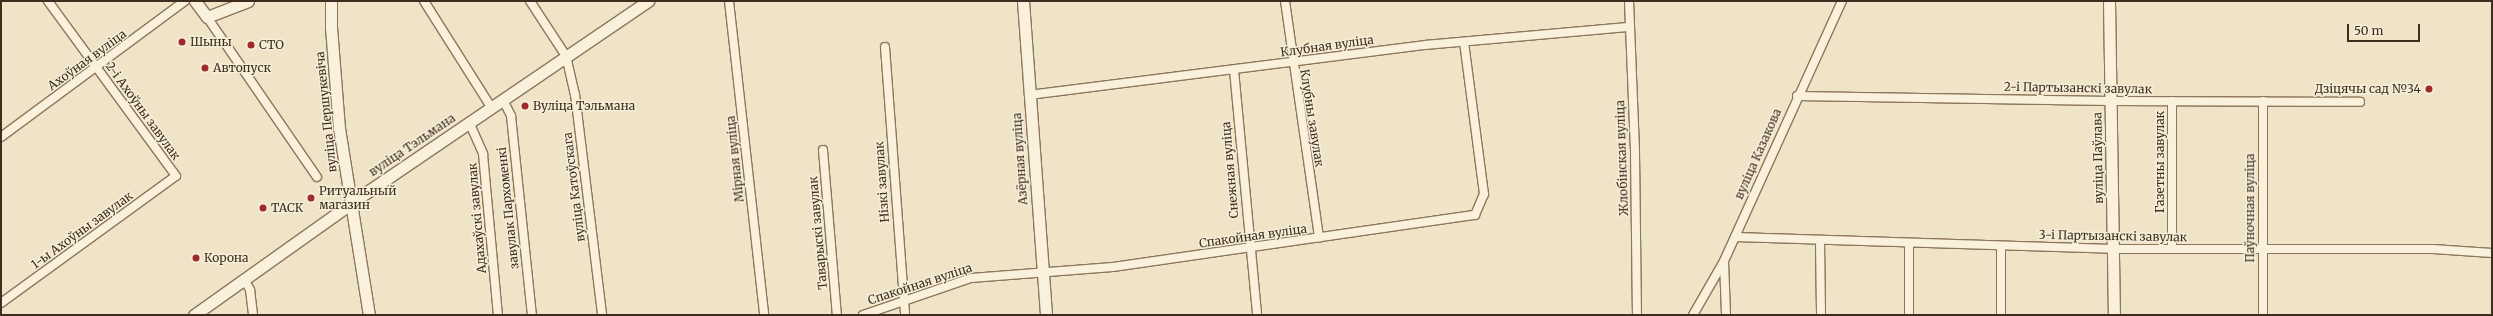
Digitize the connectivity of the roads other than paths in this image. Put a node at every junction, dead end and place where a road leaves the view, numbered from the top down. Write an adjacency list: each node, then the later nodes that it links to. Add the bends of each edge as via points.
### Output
1 (48, 1): 21 (street, 2-і Ахоўны завулак)
2 (186, 1): 21 (street, Ахоўная вуліца)
3 (195, 1): 15 (main road)
4 (248, 1): 15 (main road)
5 (331, 1): 36 (main road, вуліца Першукевіча, via 330,27 339,128)
6 (424, 1): 30 (street)
7 (530, 1): 19 (street, вуліца Катоўскага)
8 (730, 1): 58 (street, Мірная вуліца)
9 (1023, 1): 23 (main road, Азёрная вуліца)
10 (1285, 1): 20 (street, Клубны завулак)
11 (1629, 1): 16 (street, Жлобінская вуліца)
12 (1842, 1): 24 (street, вуліца Казакова)
13 (2109, 1): 26 (main road, вуліца Паўлава)
14 (642, 3): 19 (main road, вуліца Тэльмана)
15 (207, 17): 35 (street)
16 (1629, 27): 17 (street, Клубная вуліца); 64 (street, Жлобінская вуліца, via 1635,153)
17 (1464, 42): 20 (street, Клубная вуліца); 38 (street, Спакойная вуліца, via 1484,194 1475,215)
18 (885, 47): 50 (street, Нізкі завулак)
19 (566, 56): 25 (main road, вуліца Тэльмана); 57 (street, вуліца Катоўскага, via 575,94)
20 (1292, 64): 22 (street, Клубная вуліца); 38 (street, Клубны завулак)
21 (97, 68): 32 (street, Ахоўная вуліца); 34 (street, 2-і Ахоўны завулак)
22 (1234, 70): 23 (street, Клубная вуліца); 43 (street, Снежная вуліца)
23 (1029, 95): 48 (main road, Азёрная вуліца)
24 (1797, 96): 26 (street, 2-і Партызанскі завулак); 37 (street, вуліца Казакова)
25 (503, 100): 30 (main road, вуліца Тэльмана); 56 (street, завулак Пархоменкі, via 511,116)
26 (2110, 101): 27 (street, 2-і Партызанскі завулак); 44 (main road, вуліца Паўлава)
27 (2172, 101): 28 (street, 2-і Партызанскі завулак); 42 (street, Газетны завулак)
28 (2263, 101): 29 (street, 2-і Партызанскі завулак); 45 (street, Паўночная вуліца)
29 (2360, 102)
30 (491, 107): 31 (main road, вуліца Тэльмана)
31 (469, 122): 36 (main road, вуліца Тэльмана); 55 (street, Адахаўскі завулак, via 483,154)
32 (1, 137)
33 (823, 150): 59 (street, Таварыскі завулак)
34 (176, 176): 51 (street, 1-ы Ахоўны завулак)
35 (317, 177)
36 (350, 203): 49 (main road, вуліца Тэльмана); 54 (main road, вуліца Першукевіча)
37 (1735, 237): 39 (street, 3-і Партызанскі завулак); 47 (street, вуліца Казакова)
38 (1318, 238): 43 (street, Спакойная вуліца)
39 (1820, 241): 40 (street, 3-і Партызанскі завулак); 67 (street)
40 (1909, 244): 41 (street, 3-і Партызанскі завулак); 68 (street)
41 (2001, 246): 44 (street, 3-і Партызанскі завулак); 69 (street)
42 (2172, 248): 44 (street, 3-і Партызанскі завулак); 45 (street, 3-і Партызанскі завулак)
43 (1249, 249): 48 (street, Спакойная вуліца, via 1113,267); 63 (street, Снежная вуліца)
44 (2113, 249): 70 (main road, вуліца Паўлава)
45 (2262, 249): 46 (street, 3-і Партызанскі завулак, via 2433,249); 71 (street, Паўночная вуліца)
46 (2492, 253)
47 (1724, 261): 65 (street, вуліца Казакова); 66 (street)
48 (1041, 271): 50 (street, Спакойная вуліца, via 971,278); 62 (main road, Азёрная вуліца)
49 (244, 279): 52 (main road, вуліца Тэльмана); 53 (street, via 250,290)
50 (904, 302): 60 (street, Спакойная вуліца); 61 (street, Нізкі завулак)
51 (1, 303)
52 (194, 315)
53 (253, 315)
54 (369, 315)
55 (498, 315)
56 (532, 315)
57 (602, 315)
58 (764, 315)
59 (838, 315)
60 (863, 315)
61 (906, 315)
62 (1046, 315)
63 (1257, 315)
64 (1637, 315)
65 (1693, 315)
66 (1726, 315)
67 (1821, 315)
68 (1909, 315)
69 (2001, 315)
70 (2114, 315)
71 (2263, 315)

